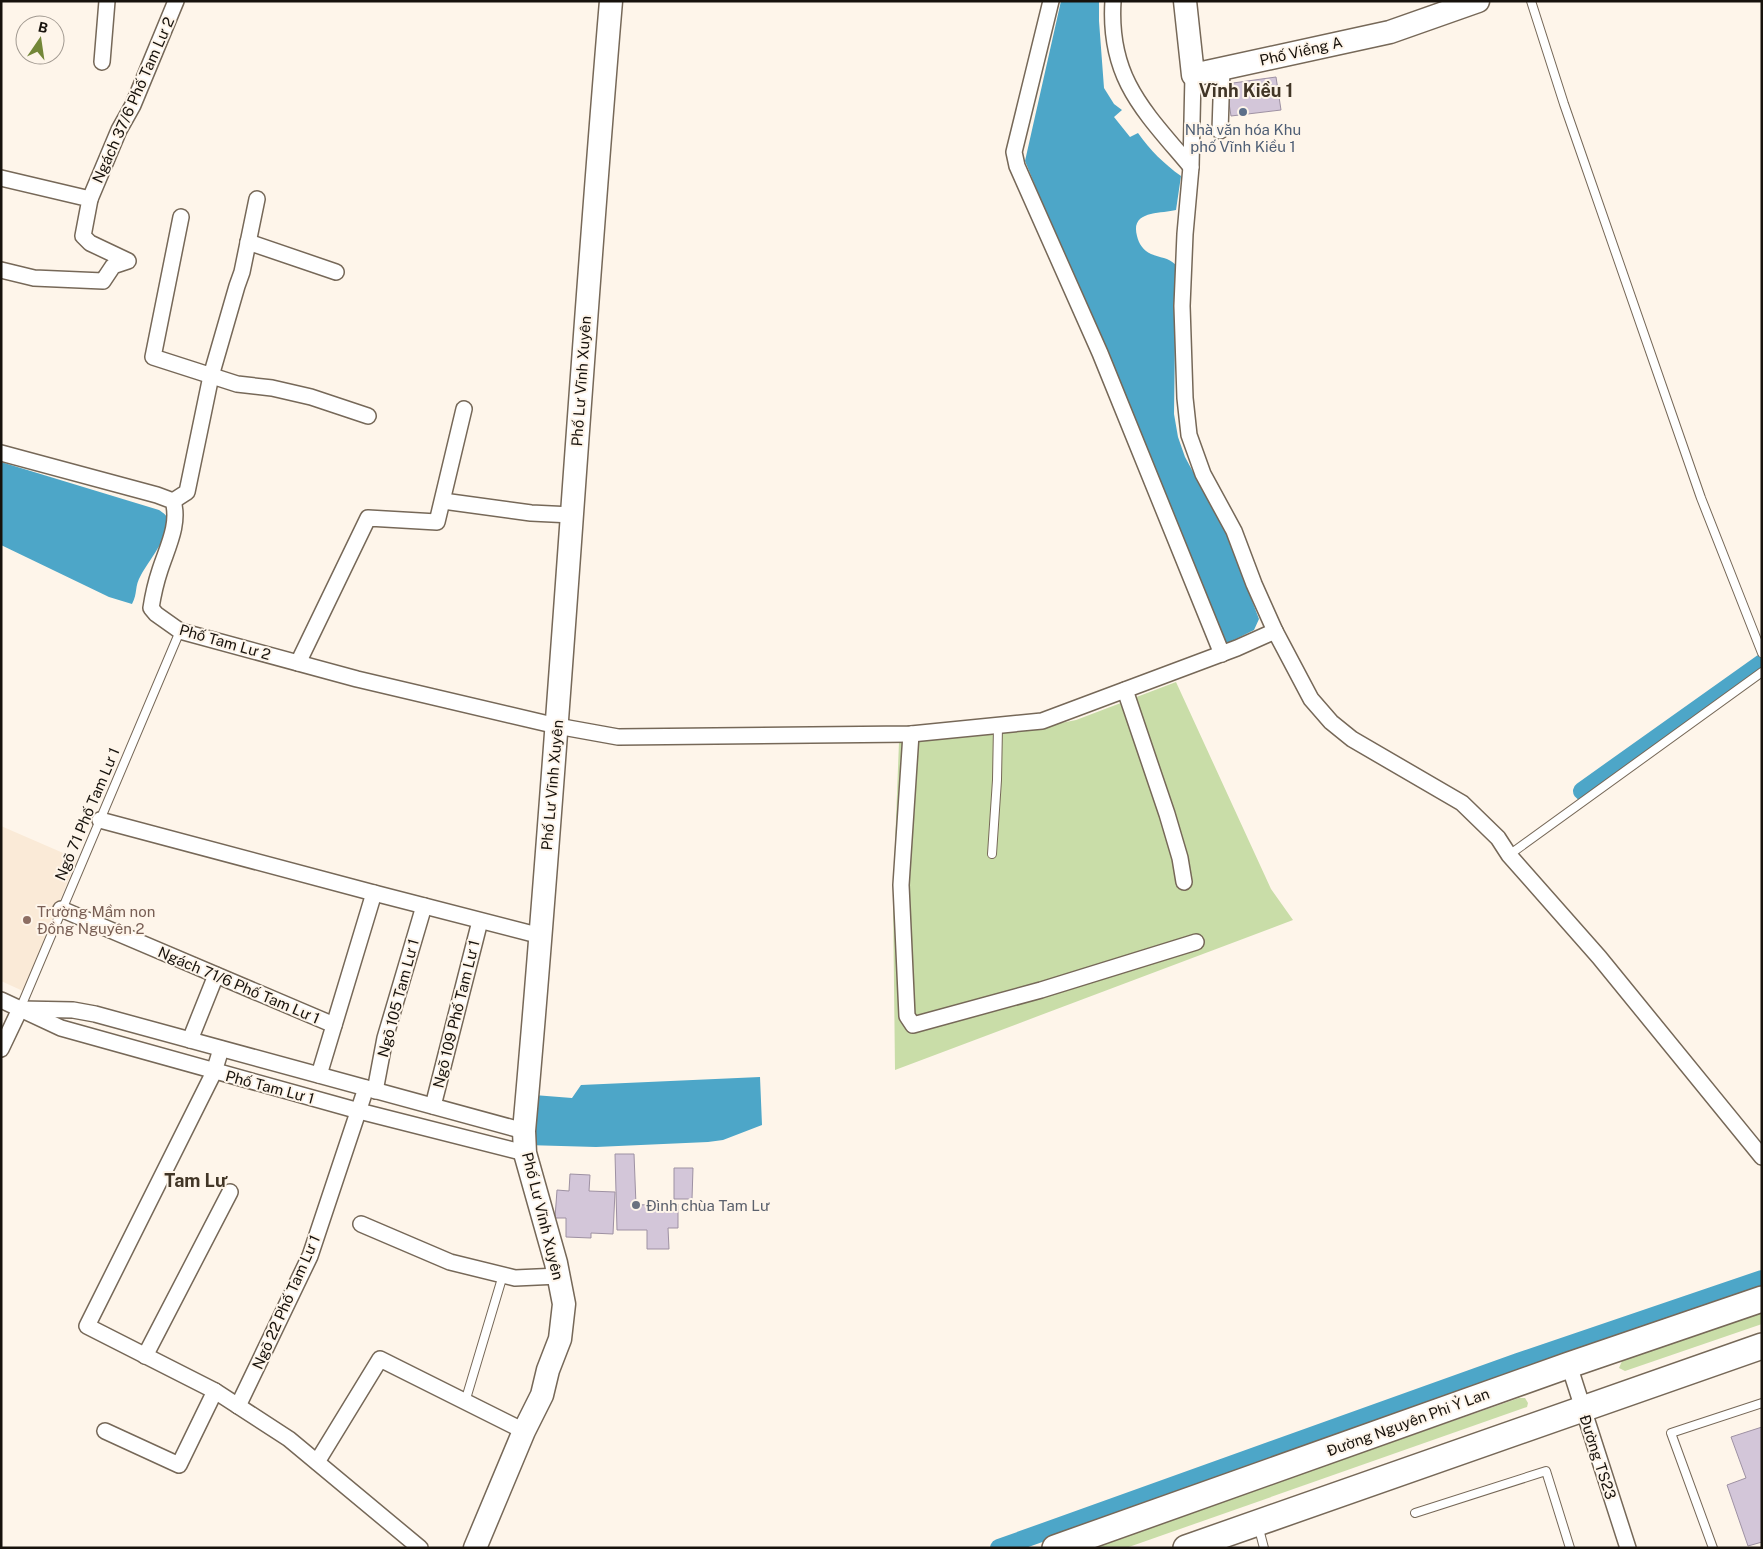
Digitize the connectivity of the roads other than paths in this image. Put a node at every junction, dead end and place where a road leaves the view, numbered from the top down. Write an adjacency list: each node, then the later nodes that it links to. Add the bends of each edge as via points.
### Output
1 (106, 1): 9 (street)
2 (176, 1): 15 (street, Ngách 37/6 Phố Tam Lư 2, via 134,105 119,130)
3 (611, 1): 27 (street, Phố Lư Vĩnh Xuyên)
4 (1051, 1): 31 (street, via 1014,152 1017,166 1100,353)
5 (1113, 1): 13 (street, via 1115,50 1132,94)
6 (1185, 1): 11 (street)
7 (1478, 1): 10 (street, Phố Viềng A, via 1390,32)
8 (1531, 1): 30 (lane, via 1701,498)
9 (102, 62)
10 (1222, 69): 11 (street, Phố Viềng A); 12 (street)
11 (1193, 75): 13 (street)
12 (1220, 131)
13 (1191, 167): 28 (street, via 1182,306 1189,435 1203,474 1234,531)
14 (1, 178): 15 (street)
15 (90, 199): 19 (street, Ngách 37/6 Phố Tam Lư 2, via 83,236 90,243 128,261 113,266 103,281 34,278)
16 (257, 200): 18 (street)
17 (181, 217): 21 (street, via 153,357)
18 (248, 242): 20 (street); 21 (street)
19 (1, 270)
20 (336, 272)
21 (211, 376): 23 (street, via 237,384 312,397); 25 (street, via 187,492)
22 (464, 409): 26 (street)
23 (368, 416)
24 (1, 454): 25 (street)
25 (172, 501): 29 (street, Phố Tam Lư 2, via 176,510 171,537 151,608)
26 (443, 501): 27 (street, via 531,514); 32 (street, via 437,522 368,518)
27 (572, 515): 35 (street, Phố Lư Vĩnh Xuyên)
28 (1275, 630): 31 (street, Phố Tam Lư 2); 40 (street, via 1311,699 1331,722 1352,739 1462,803 1498,838)
29 (180, 631): 32 (street, Phố Tam Lư 2); 38 (lane, Ngõ 71 Phố Tam Lư 1)
30 (1762, 653)
31 (1222, 654): 34 (street, Phố Tam Lư 2)
32 (298, 663): 35 (street, Phố Tam Lư 2)
33 (1762, 672): 40 (lane)
34 (1126, 690): 36 (street, Phố Tam Lư 2, via 1042,721); 41 (street, via 1167,814)
35 (557, 726): 37 (street, Phố Tam Lư 2, via 618,737); 46 (street, Phố Lư Vĩnh Xuyên)
36 (998, 726): 37 (street, Phố Tam Lư 2); 39 (lane)
37 (911, 734): 47 (street, via 901,885 907,1016 913,1025)
38 (100, 820): 42 (street); 44 (lane, Ngõ 71 Phố Tam Lư 1)
39 (992, 854)
40 (1509, 855): 61 (street, via 1599,957)
41 (1184, 882)
42 (374, 893): 43 (street); 51 (street)
43 (424, 906): 45 (street); 57 (street, Ngõ 105 Tam Lư 1)
44 (61, 909): 48 (street, Ngách 71/6 Phố Tam Lư 1); 50 (lane, Ngõ 71 Phố Tam Lư 1)
45 (480, 921): 46 (street); 58 (street, Ngõ 109 Phố Tam Lư 1)
46 (540, 936): 60 (street, Phố Lư Vĩnh Xuyên)
47 (1196, 942)
48 (216, 975): 51 (street, Ngách 71/6 Phố Tam Lư 1); 52 (street)
49 (1, 1000): 50 (street, Phố Tam Lư 1)
50 (20, 1009): 52 (street, Phố Tam Lư 1, via 73,1010 95,1014); 53 (street); 55 (street, Phố Tam Lư 1, via 60,1028)
51 (334, 1025): 56 (street)
52 (190, 1040): 54 (street, Phố Tam Lư 1)
53 (1, 1049)
54 (221, 1049): 55 (street); 56 (street, Phố Tam Lư 1)
55 (214, 1072): 59 (street, Phố Tam Lư 1); 68 (street, via 87,1326)
56 (319, 1075): 57 (street, Phố Tam Lư 1)
57 (370, 1089): 58 (street, Phố Tam Lư 1); 59 (street, Ngõ 105 Tam Lư 1)
58 (433, 1106): 60 (street, Phố Tam Lư 1)
59 (359, 1111): 60 (street, Phố Tam Lư 1); 73 (street, Ngõ 22 Phố Tam Lư 1, via 310,1256)
60 (525, 1142): 65 (street, Phố Lư Vĩnh Xuyên)
61 (1762, 1157)
62 (230, 1192): 68 (street)
63 (361, 1224): 64 (street, via 450,1262)
64 (503, 1275): 65 (street, via 515,1278); 71 (lane)
65 (559, 1276): 76 (street, Phố Lư Vĩnh Xuyên, via 564,1304 560,1339 542,1395)
66 (1762, 1300): 69 (main road, Đường Nguyên Phi Ỷ Lan)
67 (1762, 1346): 74 (main road)
68 (145, 1356): 70 (street)
69 (1569, 1365): 74 (street, Đường TS23); 82 (main road, Đường Nguyên Phi Ỷ Lan)
70 (214, 1392): 73 (street); 75 (street, via 179,1465)
71 (465, 1402): 76 (street); 77 (street, via 380,1359)
72 (1762, 1403): 87 (lane, via 1672,1433)
73 (238, 1406): 77 (street, via 289,1438)
74 (1583, 1410): 79 (main road); 86 (street, Đường TS23)
75 (105, 1431)
76 (524, 1431): 81 (street, Phố Lư Vĩnh Xuyên)
77 (317, 1462): 80 (street)
78 (1414, 1513): 85 (lane, via 1546,1470)
79 (1257, 1523): 83 (main road); 84 (lane)
80 (420, 1548)
81 (475, 1548)
82 (1055, 1548)
83 (1186, 1548)
84 (1264, 1548)
85 (1570, 1548)
86 (1628, 1548)
87 (1713, 1548)

